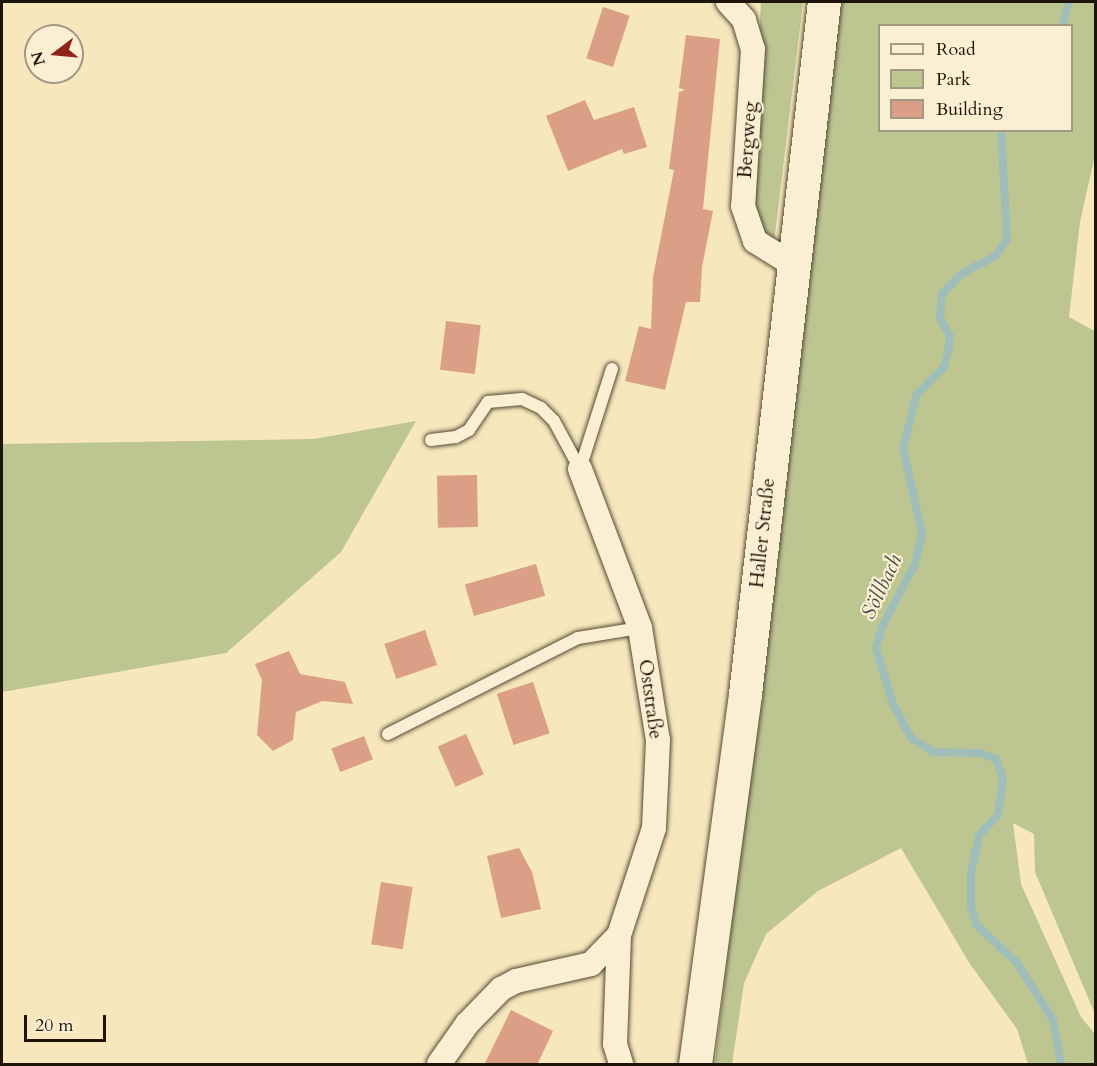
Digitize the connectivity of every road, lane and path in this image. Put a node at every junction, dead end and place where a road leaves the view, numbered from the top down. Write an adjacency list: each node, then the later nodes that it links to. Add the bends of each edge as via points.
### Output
1 (728, 2): 3 (street, Bergweg, via 744,20 753,49 743,206 755,241)
2 (824, 2): 3 (main road, Haller Straße)
3 (792, 264): 12 (main road, Haller Straße, via 745,694)
4 (612, 369): 6 (lane)
5 (431, 440): 6 (lane, via 456,437 469,430 488,402 522,399 541,408 554,421)
6 (580, 469): 7 (street, Oststraße)
7 (640, 628): 8 (lane, via 578,638); 9 (street, Oststraße, via 658,740 654,828)
8 (388, 734)
9 (620, 935): 10 (street, Oststraße, via 591,964 516,981 501,989 467,1024); 11 (street, Oststraße, via 615,1044)
10 (439, 1065)
11 (621, 1065)
12 (695, 1065)

